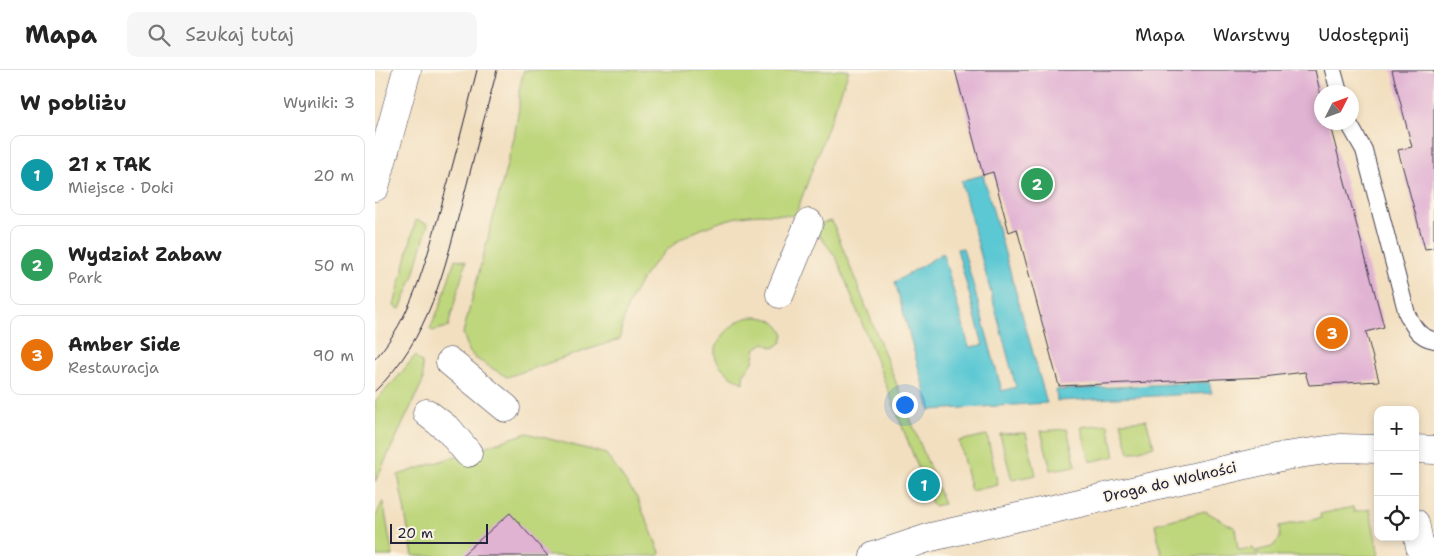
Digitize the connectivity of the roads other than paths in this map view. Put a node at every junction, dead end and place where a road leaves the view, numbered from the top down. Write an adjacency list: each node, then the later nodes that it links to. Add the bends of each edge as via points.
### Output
1 (407, 70): 5 (street)
2 (1333, 70): 3 (lane)
3 (1337, 85)
4 (1353, 130): 8 (lane, via 1364,150 1407,314 1423,338)
5 (375, 187)
6 (809, 223): 7 (street)
7 (780, 294)
8 (1434, 340)
9 (450, 362): 10 (street)
10 (506, 408)
11 (427, 413): 15 (street, via 449,430)
12 (1374, 449): 17 (street, Droga do Wolności, via 1340,448 1285,456 916,541)
13 (1419, 450): 14 (street)
14 (1434, 450)
15 (468, 453)
16 (1419, 541): 18 (street)
17 (873, 556)
18 (1422, 556)

